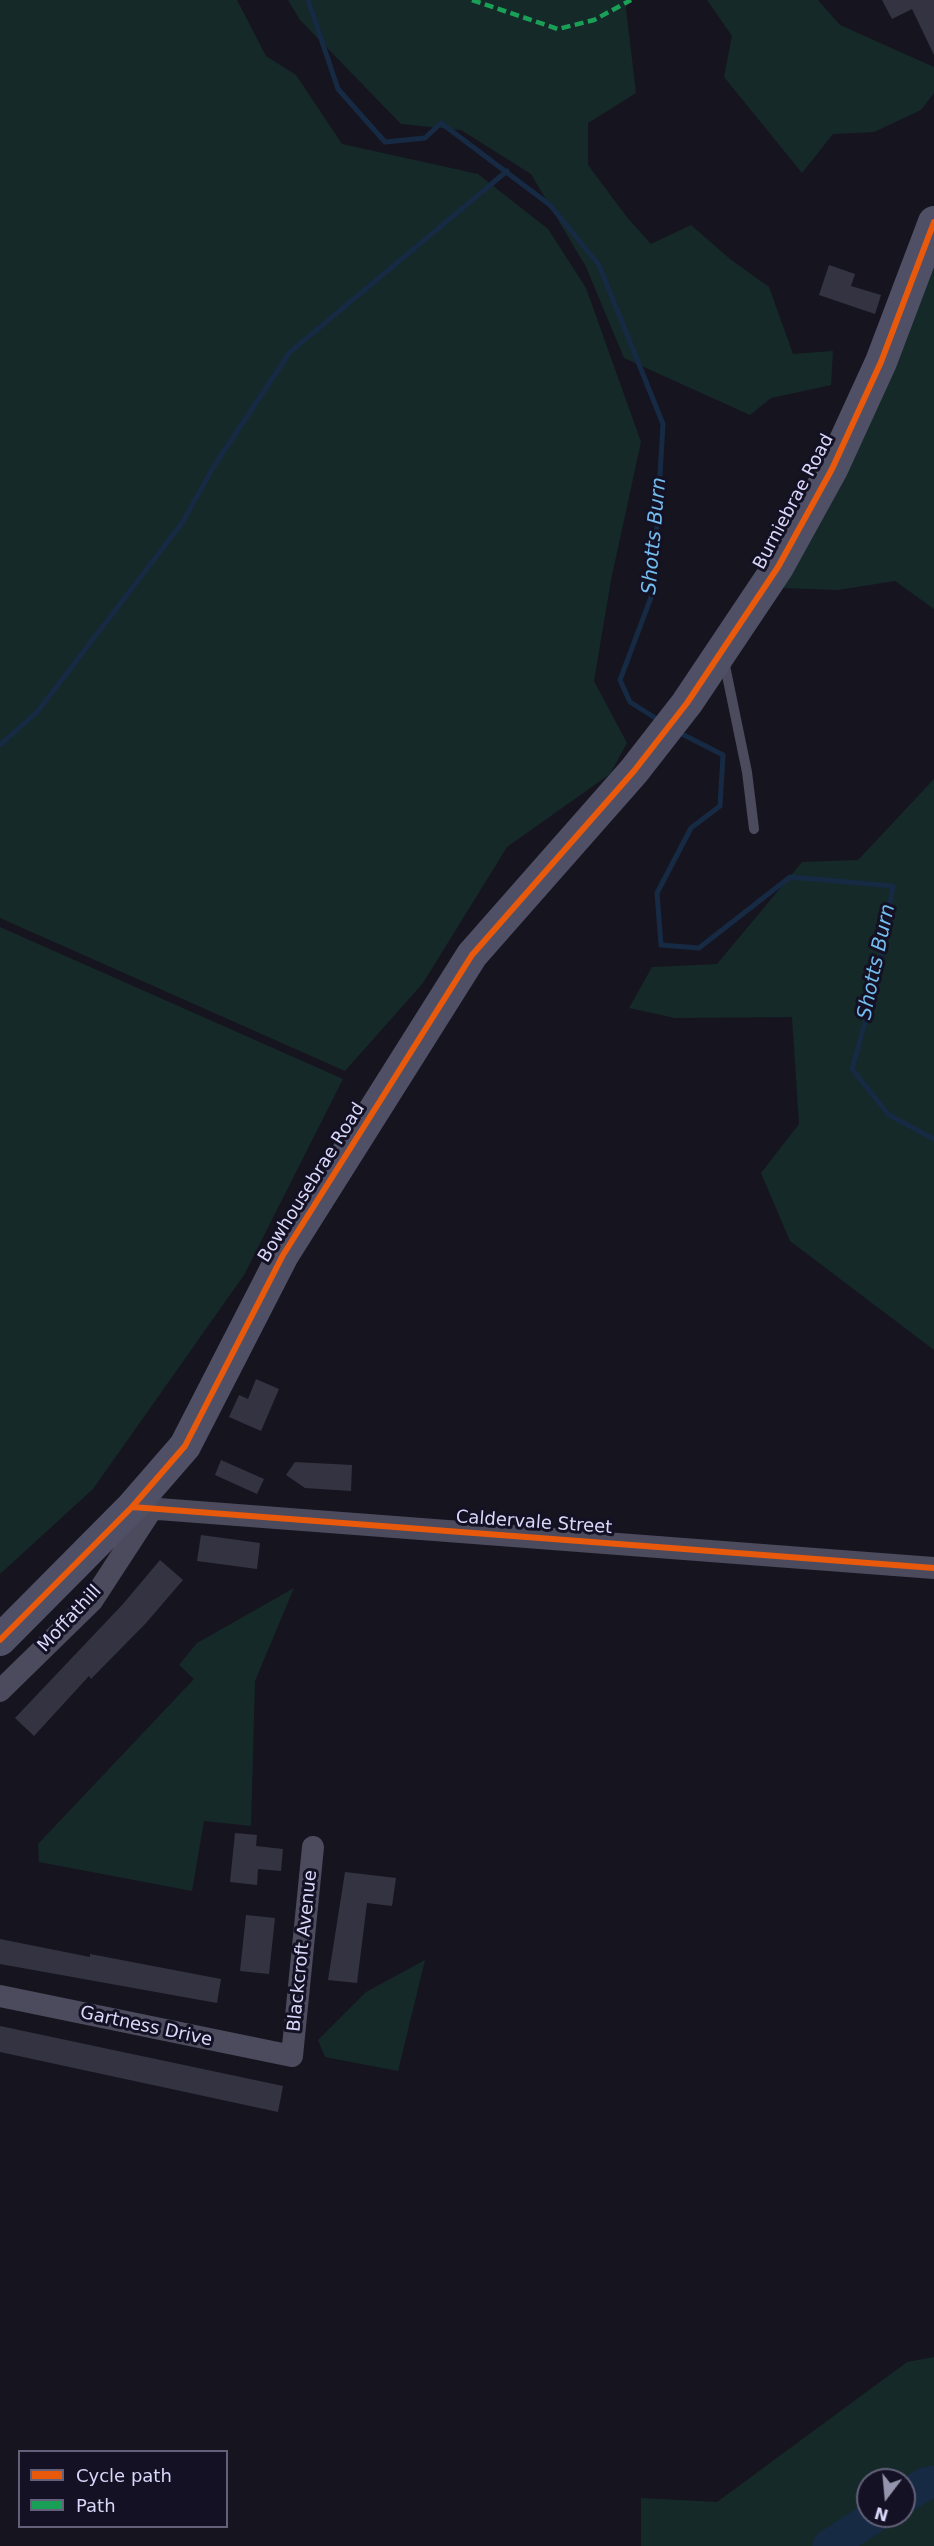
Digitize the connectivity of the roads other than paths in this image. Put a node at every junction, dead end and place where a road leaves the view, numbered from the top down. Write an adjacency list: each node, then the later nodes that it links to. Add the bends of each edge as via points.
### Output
1 (934, 222): 2 (street, Burniebrae Road, via 881,362 832,469 778,567)
2 (722, 652): 3 (street, Burniebrae Road); 4 (lane, via 747,772)
3 (634, 771): 5 (street, Bowhousebrae Road, via 472,955 283,1255 185,1446)
4 (754, 829)
5 (142, 1508): 6 (street, Caldervale Street); 7 (street, Bowhousebrae Road); 8 (street, Moffathill, via 92,1601)
6 (934, 1568)
7 (0, 1640)
8 (0, 1691)
9 (313, 1847): 11 (street, Blackcroft Avenue)
10 (0, 1996): 11 (street, Gartness Drive)
11 (292, 2056)

